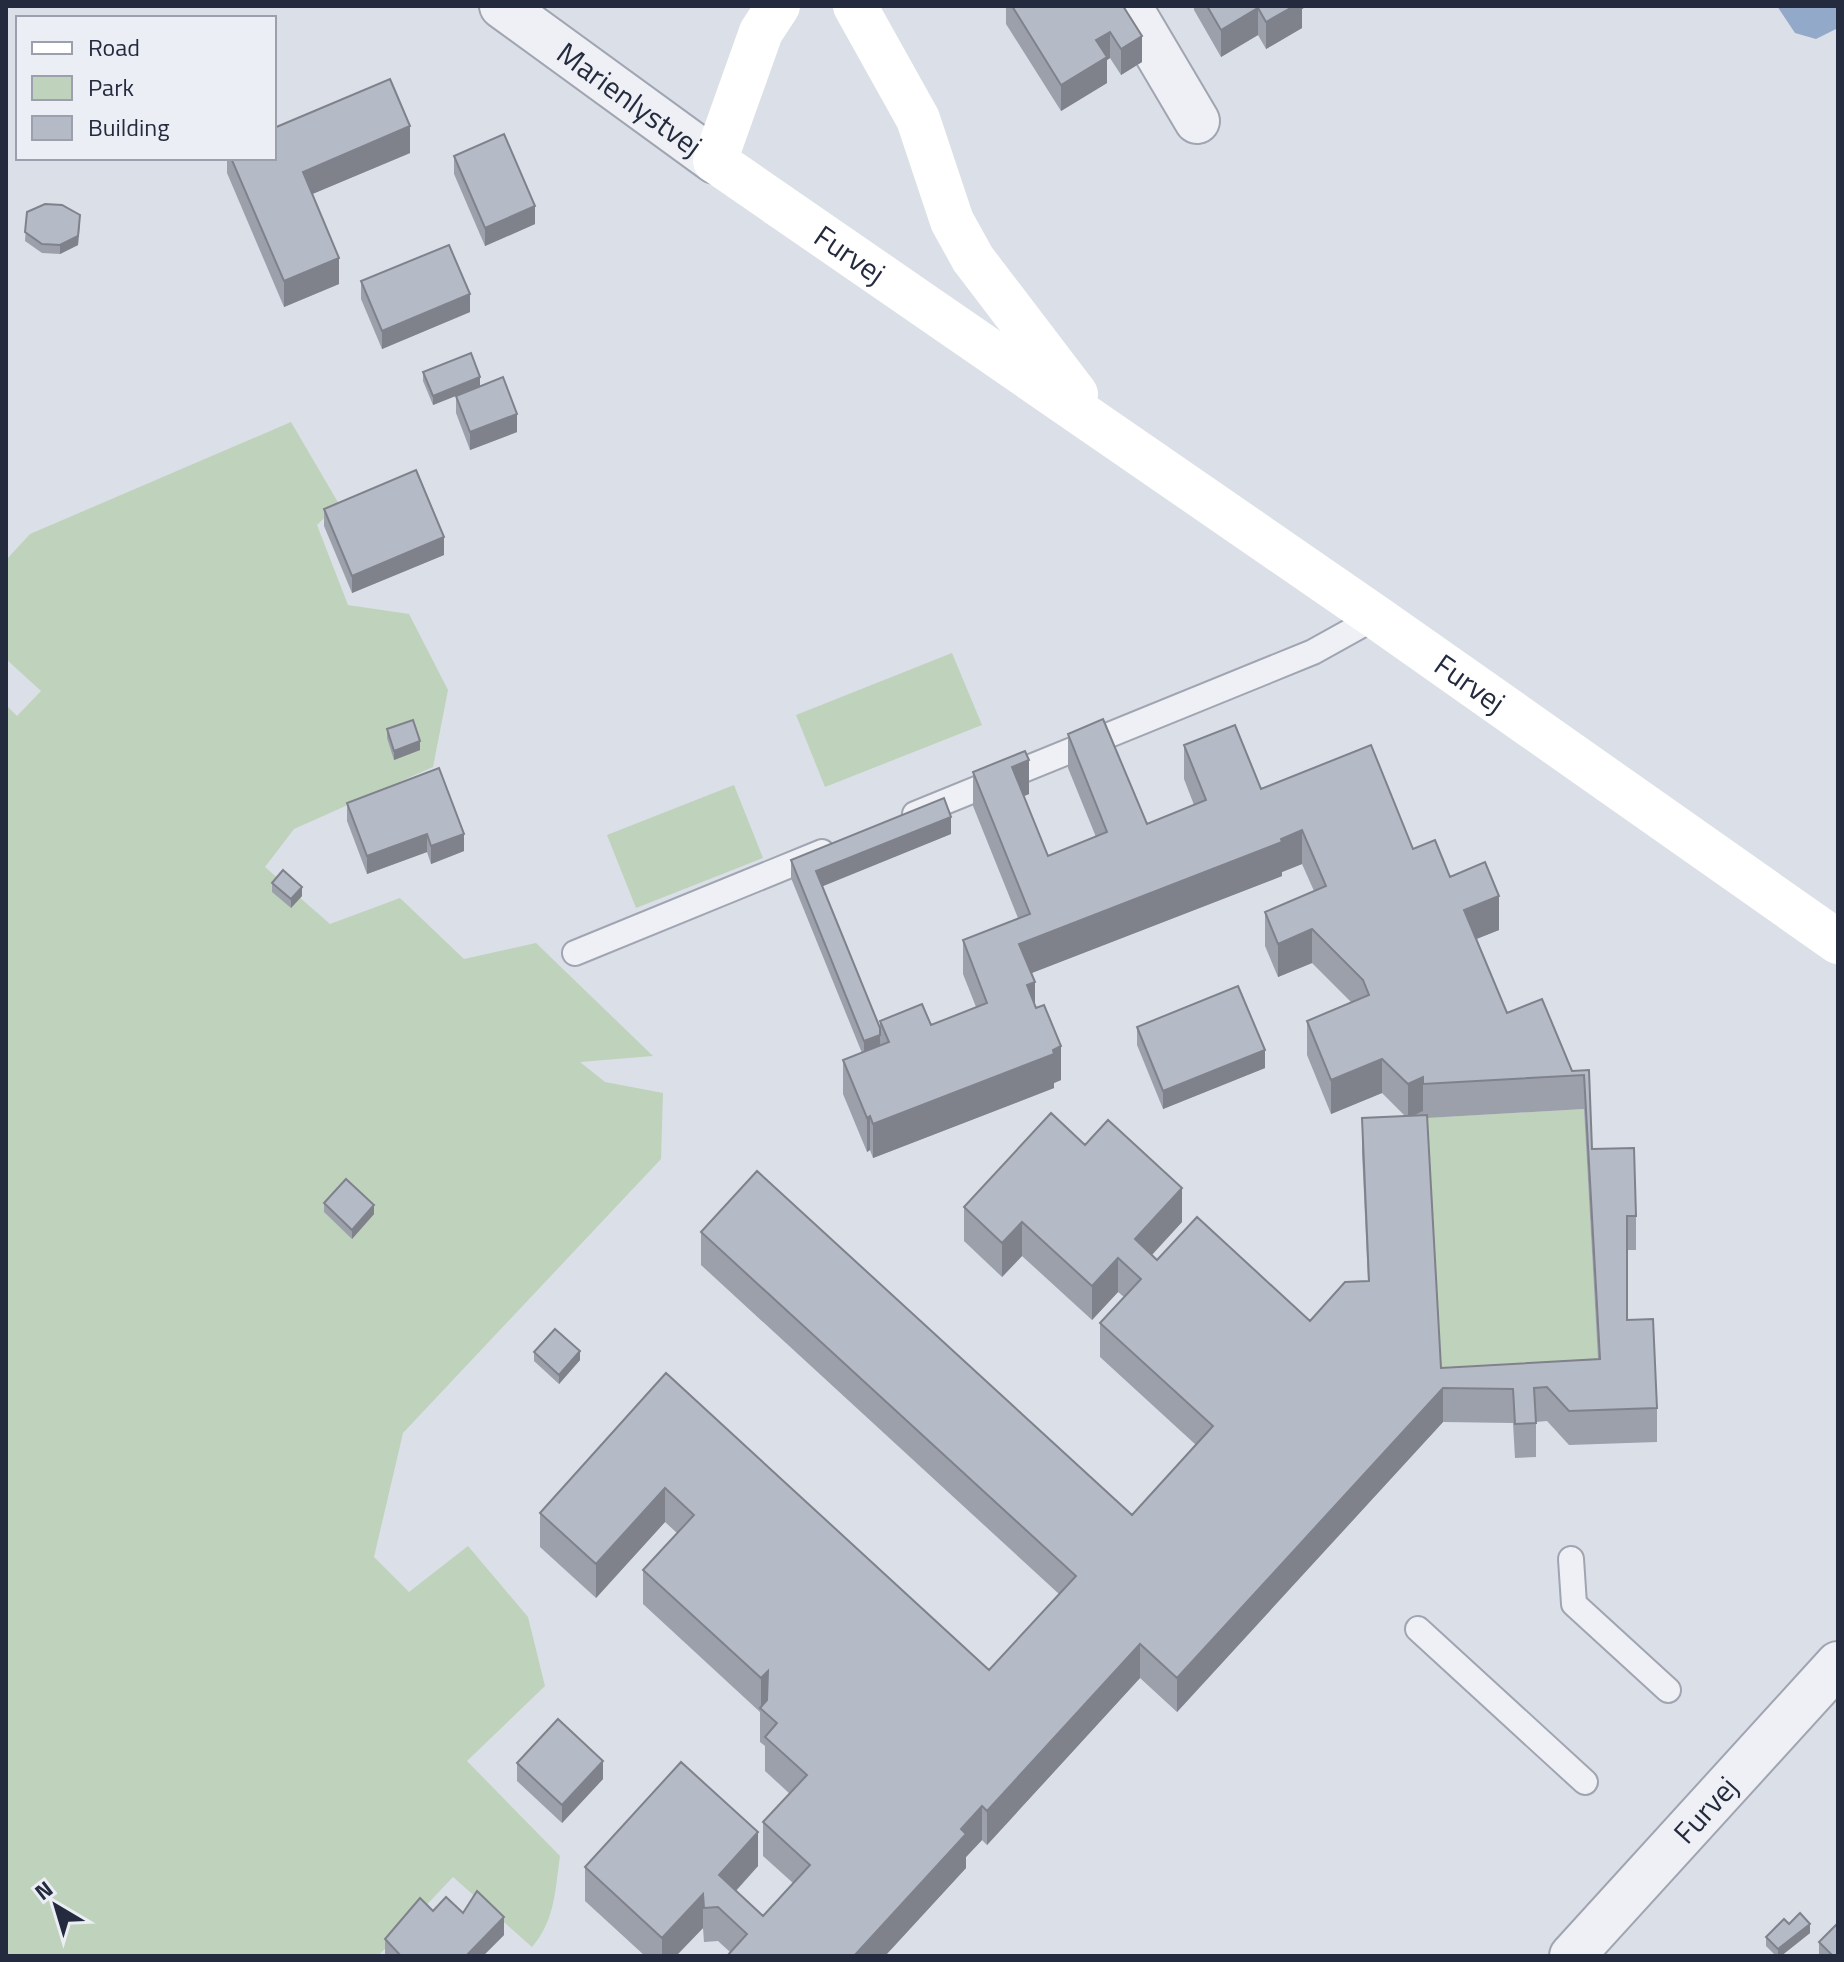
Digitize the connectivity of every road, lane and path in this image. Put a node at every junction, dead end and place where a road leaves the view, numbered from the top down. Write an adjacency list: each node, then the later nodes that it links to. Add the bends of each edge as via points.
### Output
1 (855, 6): 7 (main road, Furvej, via 918,119 952,221 973,259)
2 (1129, 6): 5 (street)
3 (502, 7): 6 (street, Marienlystvej)
4 (767, 15): 6 (main road)
5 (1197, 121)
6 (715, 161): 7 (main road, Furvej)
7 (1099, 425): 8 (main road, Furvej)
8 (1376, 617): 9 (lane, via 1313,652); 11 (main road, Furvej)
9 (900, 820)
10 (841, 845): 12 (lane)
11 (1838, 942)
12 (575, 953)
13 (1571, 1559): 16 (lane, via 1574,1604)
14 (1418, 1629): 17 (lane)
15 (1835, 1668): 18 (street, Furvej)
16 (1668, 1690)
17 (1585, 1782)
18 (1572, 1956)

